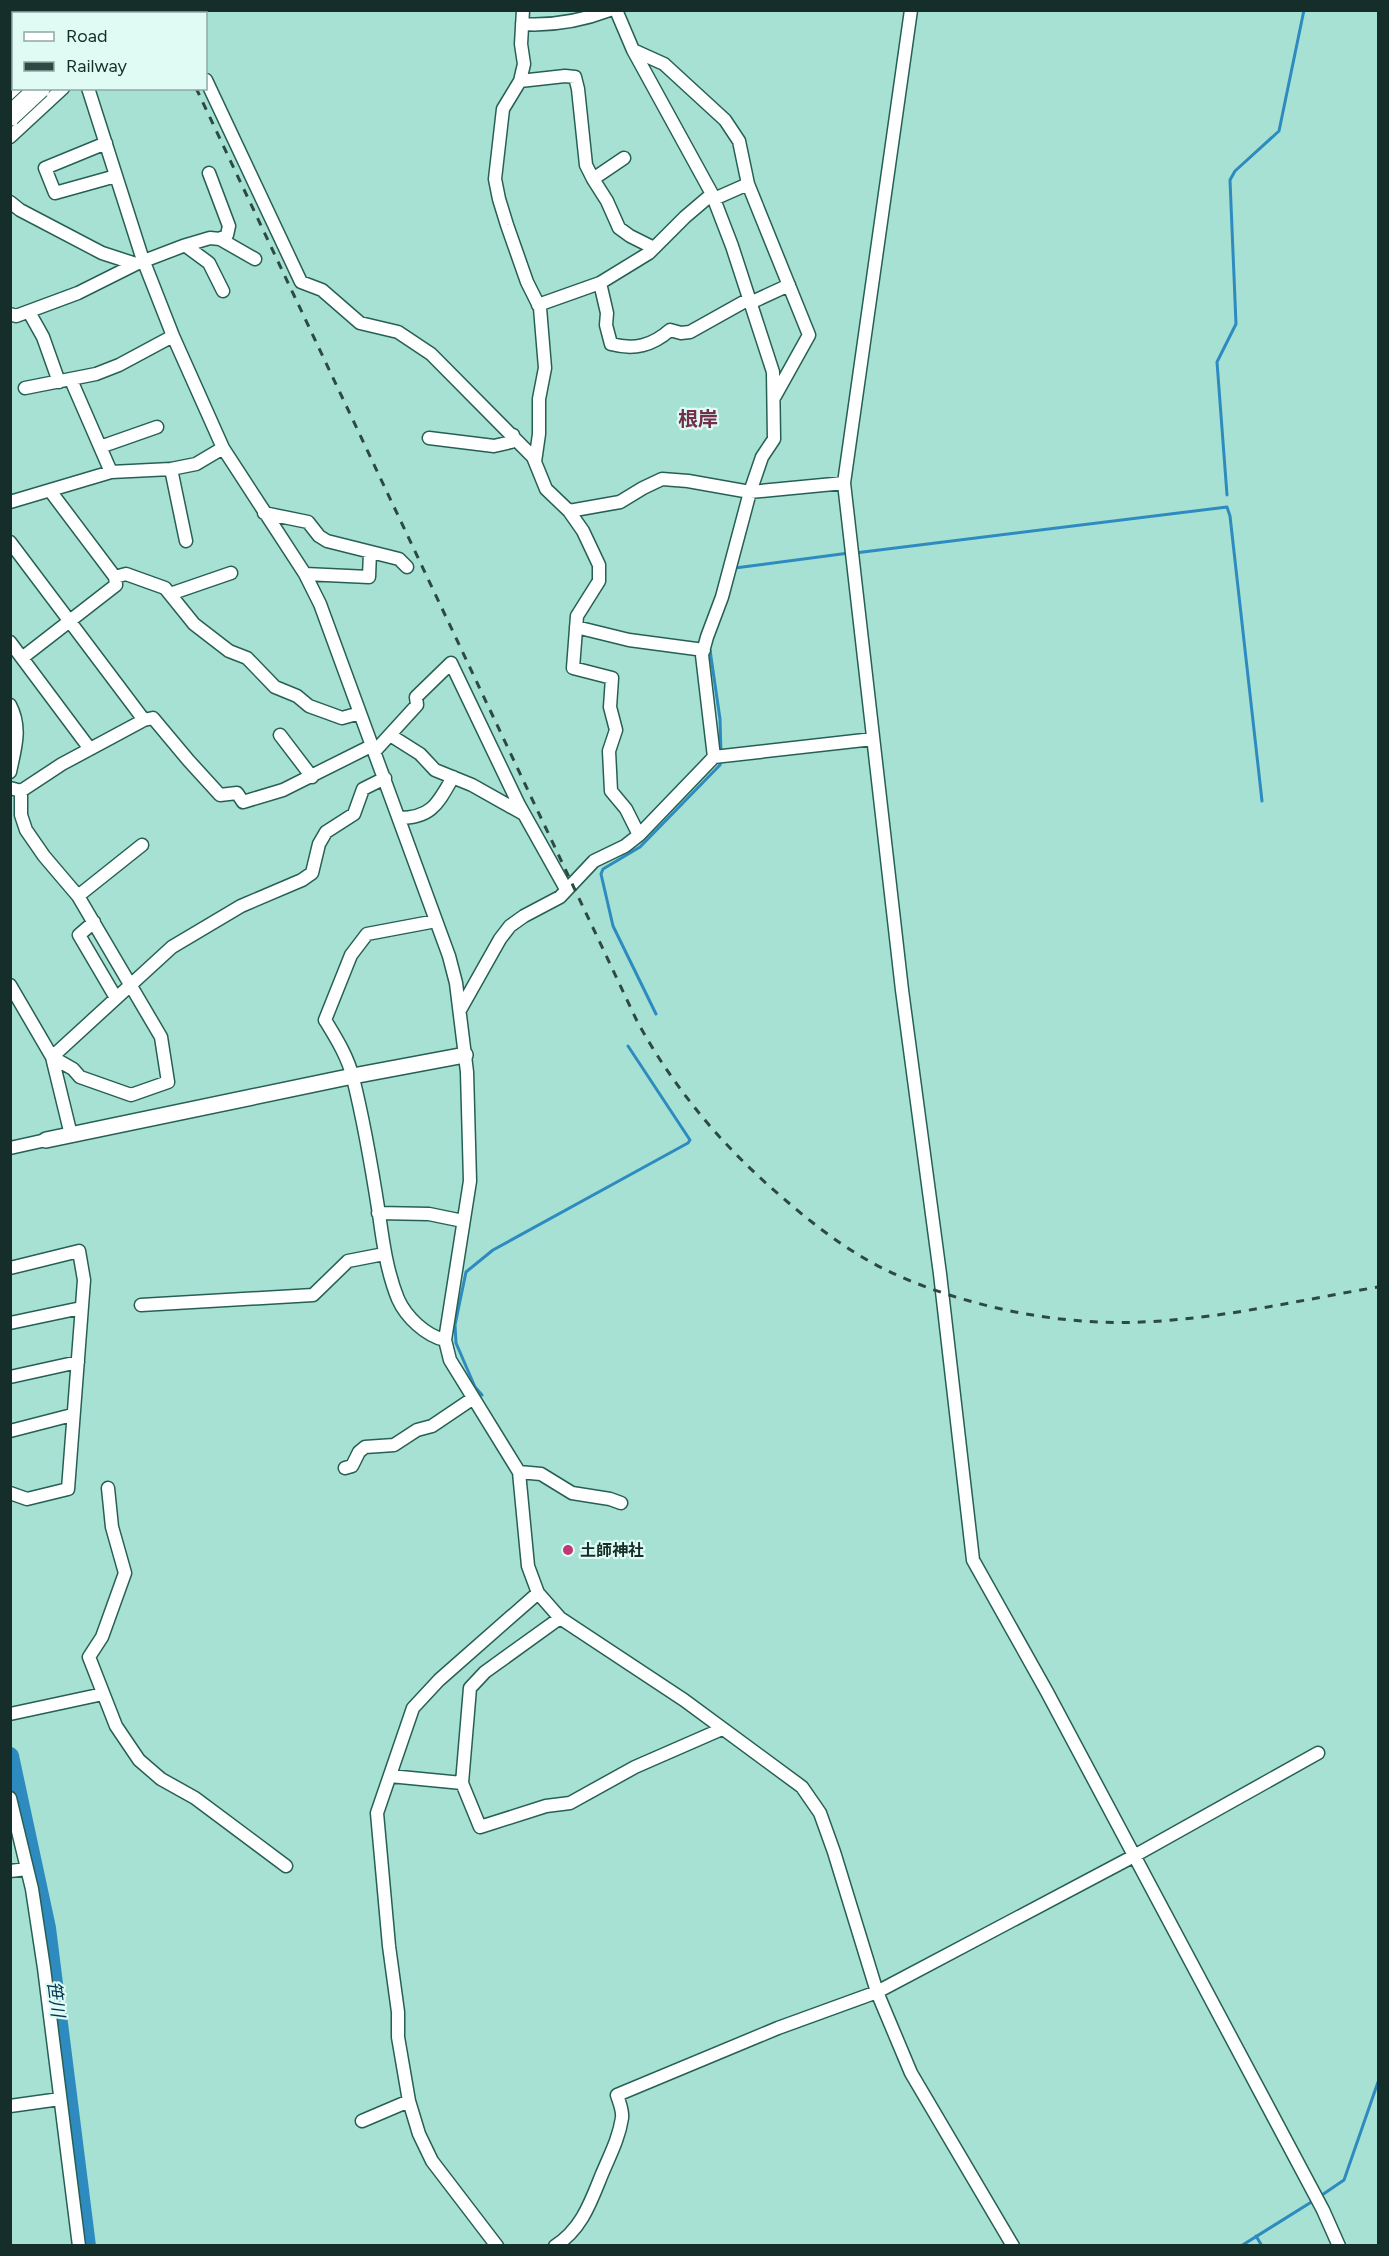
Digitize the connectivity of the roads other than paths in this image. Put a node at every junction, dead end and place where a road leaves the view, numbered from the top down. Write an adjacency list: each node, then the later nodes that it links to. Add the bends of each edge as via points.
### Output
1 (523, 10): 5 (street)
2 (610, 10): 5 (street, via 583,20)
3 (616, 10): 6 (street)
4 (911, 10): 46 (street)
5 (522, 24): 7 (street, via 524,64)
6 (633, 50): 19 (street, via 664,64 725,120 739,141); 20 (street)
7 (520, 81): 18 (street, via 575,77 586,165); 31 (street, via 503,109 495,179 507,225)
8 (207, 82): 39 (street, via 301,282 322,290 360,323 398,332 431,354)
9 (38, 90): 12 (highway, bridge)
10 (61, 90): 13 (street)
11 (89, 90): 14 (street)
12 (10, 116)
13 (10, 137)
14 (106, 142): 17 (street); 17 (street, via 45,168 55,193)
15 (624, 158): 18 (street)
16 (209, 173): 22 (street, via 229,226 227,235)
17 (116, 176): 26 (street)
18 (593, 179): 24 (street, via 619,228)
19 (748, 184): 20 (street); 28 (street)
20 (713, 197): 24 (street, via 685,217); 30 (street)
21 (10, 202): 26 (street, via 102,254)
22 (220, 239): 23 (street); 25 (street)
23 (186, 246): 26 (street); 29 (street, via 209,263)
24 (654, 248): 27 (street)
25 (255, 259)
26 (140, 263): 32 (street); 34 (street)
27 (600, 284): 30 (street, via 611,344 627,348 651,343 670,330 690,332); 31 (street)
28 (789, 285): 30 (street); 37 (street, via 809,335)
29 (222, 291)
30 (749, 301): 37 (street, via 765,342)
31 (537, 305): 43 (street, via 545,368)
32 (29, 312): 33 (street); 35 (street)
33 (10, 314)
34 (173, 336): 35 (street, via 119,365); 42 (street)
35 (65, 381): 36 (street); 41 (street)
36 (25, 388)
37 (775, 396): 48 (street, via 774,439 762,457)
38 (156, 427): 41 (street)
39 (513, 435): 40 (street, via 511,442 494,446); 43 (street)
40 (429, 438)
41 (100, 447): 45 (street)
42 (223, 448): 44 (street, via 196,464); 51 (street)
43 (535, 462): 50 (street, via 546,489)
44 (171, 469): 45 (street); 52 (street)
45 (111, 472): 47 (street)
46 (844, 483): 48 (street); 70 (street)
47 (51, 492): 49 (street); 58 (street)
48 (750, 492): 50 (street, via 662,479 620,501); 63 (street)
49 (10, 502)
50 (569, 511): 61 (street, via 599,565 599,581 577,616)
51 (264, 513): 54 (street, via 308,522 327,541); 57 (street)
52 (186, 541)
53 (10, 542): 60 (street)
54 (370, 552): 55 (street, via 399,559); 57 (street, via 369,576)
55 (407, 567)
56 (231, 573): 59 (street)
57 (306, 574): 66 (street)
58 (115, 577): 59 (street, via 126,574 165,588); 60 (street, via 116,585)
59 (170, 594): 66 (street, via 194,624 229,651 247,658 275,687 342,718)
60 (69, 622): 64 (street); 67 (street)
61 (576, 627): 63 (street, via 629,640); 81 (street, via 573,668 612,678 610,707 616,730 609,751 611,791 626,808)
62 (10, 642): 64 (street)
63 (704, 650): 73 (street, via 702,664)
64 (22, 658): 72 (street)
65 (10, 705): 74 (street, via 18,733)
66 (360, 713): 71 (street)
67 (144, 720): 72 (street); 75 (street, via 153,718 220,795 237,793 243,802)
68 (280, 735): 75 (street)
69 (390, 735): 71 (street); 76 (street, via 420,754 435,770); 79 (street, via 417,705 416,698 452,663)
70 (873, 739): 73 (street); 124 (street, via 973,1560)
71 (374, 748): 75 (street); 77 (street)
72 (90, 749): 78 (street)
73 (714, 758): 81 (street)
74 (10, 772)
75 (312, 777)
76 (453, 777): 79 (street); 80 (street, via 436,806 417,818)
77 (385, 778): 80 (street); 88 (street, via 363,789 354,814 326,832 319,843 312,873 241,906 172,947)
78 (16, 789): 84 (street, via 26,830)
79 (523, 813): 83 (street)
80 (399, 818): 85 (street)
81 (639, 835): 83 (street, via 594,861)
82 (142, 845): 84 (street)
83 (566, 889): 90 (street, via 560,897 510,926)
84 (78, 896): 86 (street)
85 (436, 921): 90 (street, via 449,956); 93 (street, via 367,934 351,955 325,1020)
86 (94, 922): 88 (street); 89 (street, via 79,935)
87 (10, 985): 92 (street)
88 (131, 985): 89 (street); 92 (street, via 161,1037 168,1082 131,1095 80,1077)
89 (116, 998): 92 (street)
90 (460, 1010): 91 (street)
91 (465, 1055): 93 (street); 98 (street, via 470,1181)
92 (52, 1057): 94 (street)
93 (353, 1076): 94 (street); 97 (street)
94 (71, 1135): 95 (street)
95 (46, 1140): 96 (street)
96 (10, 1148)
97 (378, 1212): 98 (street, via 429,1214); 99 (street)
98 (463, 1221): 104 (street)
99 (384, 1254): 101 (street, via 348,1261 312,1295); 104 (street, via 399,1301 423,1330)
100 (10, 1268): 102 (street, via 79,1251 84,1280)
101 (141, 1305)
102 (81, 1308): 103 (street); 105 (street)
103 (10, 1323)
104 (445, 1340): 107 (street, via 450,1360)
105 (78, 1362): 106 (street); 108 (street)
106 (10, 1377)
107 (472, 1399): 110 (street, via 394,1445 365,1447 352,1466); 111 (street)
108 (72, 1415): 109 (street); 113 (street, via 68,1490 27,1498)
109 (10, 1431)
110 (345, 1468)
111 (519, 1472): 114 (street, via 541,1474 572,1493); 115 (street, via 528,1566)
112 (108, 1488): 117 (street, via 112,1527 125,1573 102,1637 89,1657)
113 (10, 1493)
114 (621, 1503)
115 (538, 1593): 116 (street); 121 (street, via 423,1695 413,1708)
116 (560, 1618): 119 (street); 122 (street, via 485,1672 470,1688)
117 (103, 1694): 118 (street); 125 (street, via 117,1726 140,1760 161,1779 195,1798)
118 (10, 1714)
119 (722, 1729): 122 (street, via 635,1767 570,1803 546,1806 480,1827); 128 (street, via 802,1787 820,1813)
120 (1318, 1753): 124 (street)
121 (390, 1776): 122 (street); 130 (street, via 377,1813 398,2037)
122 (462, 1783)
123 (10, 1798): 126 (street)
124 (1134, 1856): 128 (street); 137 (street)
125 (286, 1866)
126 (27, 1869): 127 (street); 129 (street)
127 (10, 1871)
128 (877, 1992): 135 (street, via 617,2095 623,2115 616,2144 590,2207); 136 (street, via 911,2073)
129 (60, 2099): 131 (street); 133 (street)
130 (409, 2101): 132 (street); 134 (street, via 432,2161)
131 (10, 2106)
132 (362, 2121)
133 (79, 2246)
134 (497, 2246)
135 (555, 2246)
136 (1013, 2246)
137 (1339, 2246)

